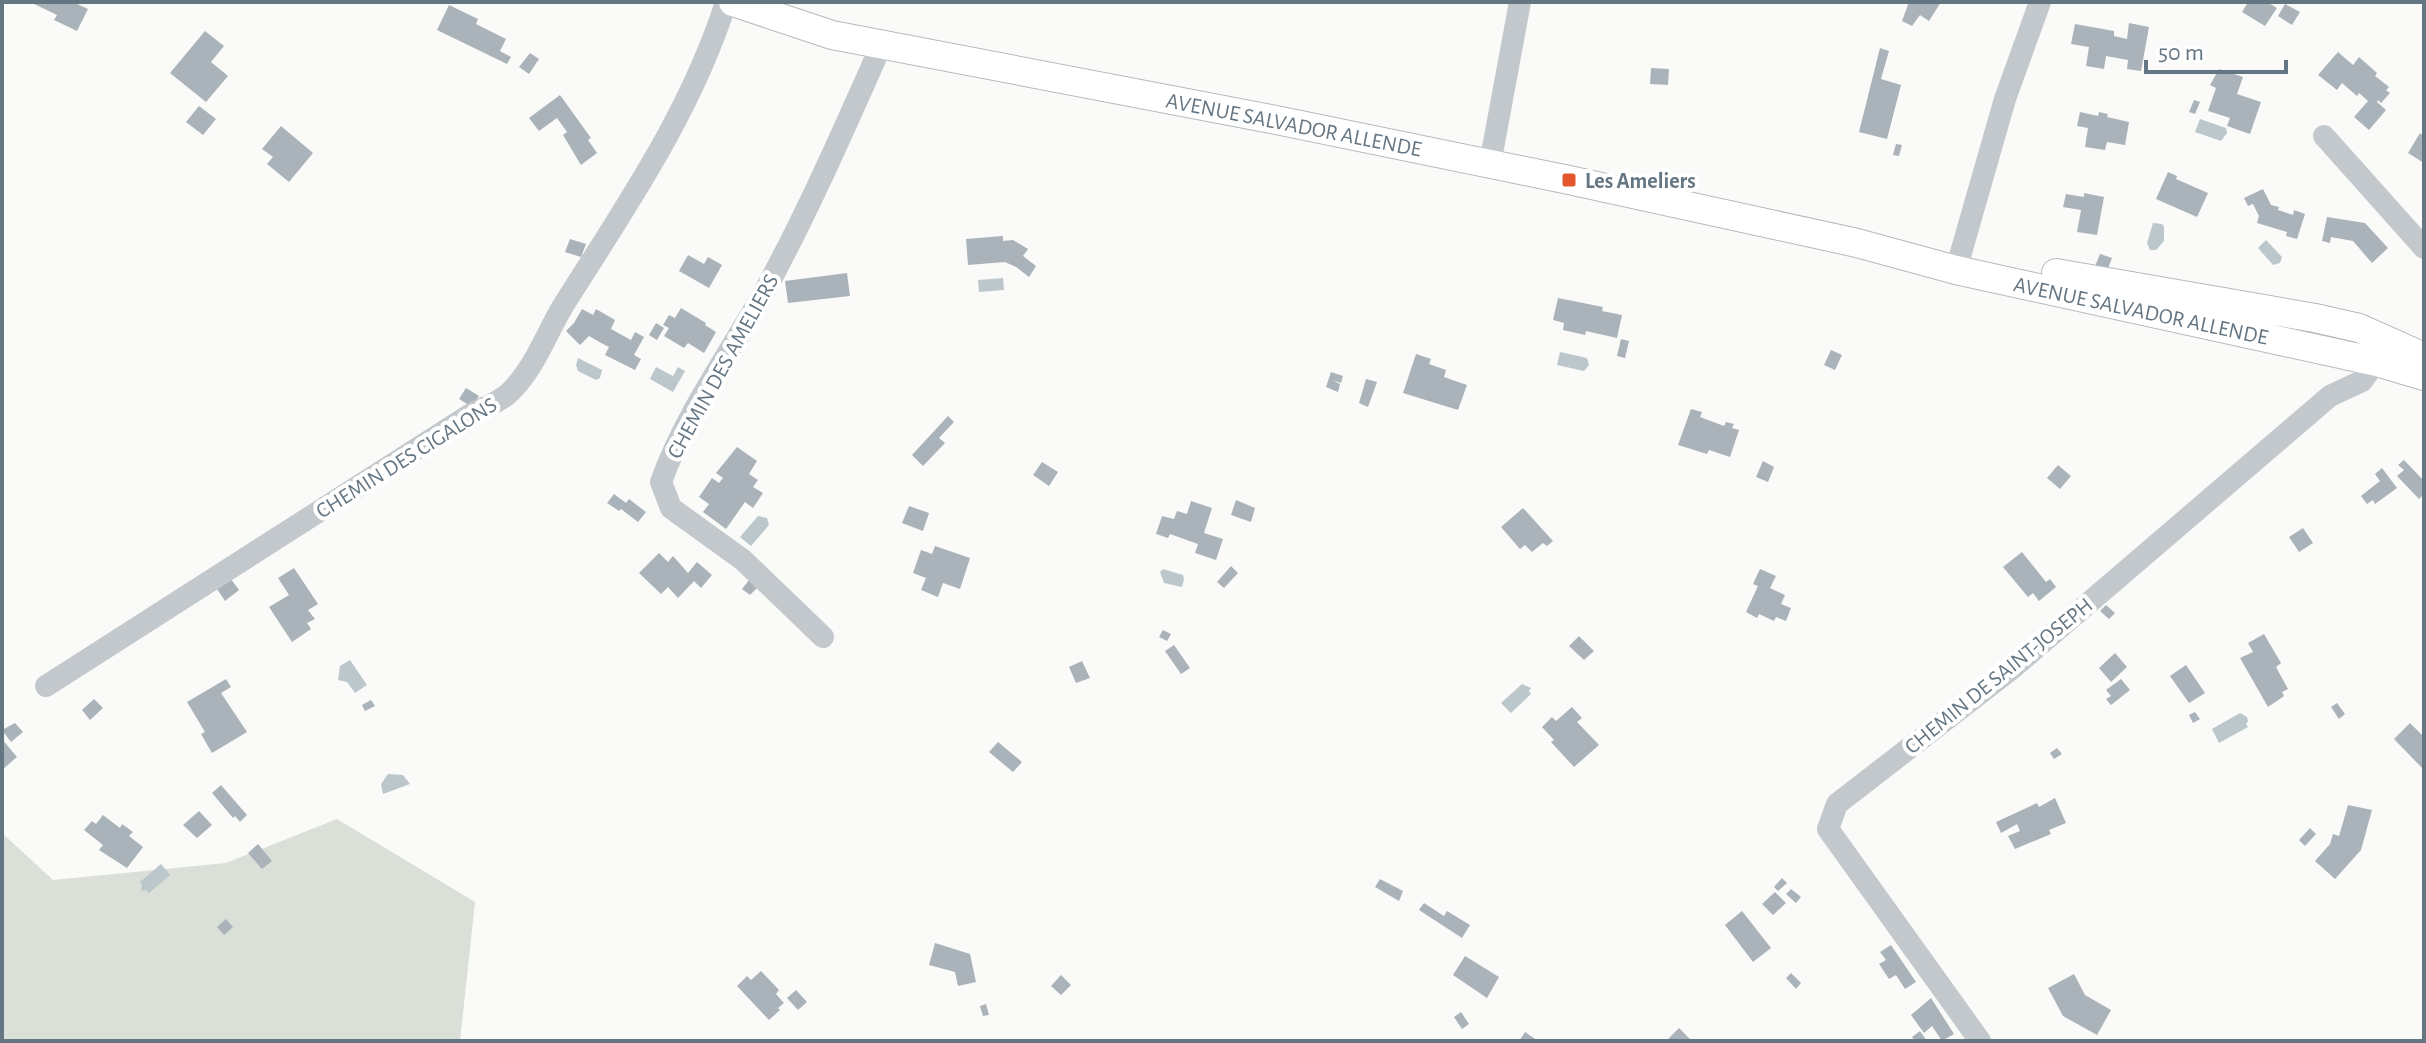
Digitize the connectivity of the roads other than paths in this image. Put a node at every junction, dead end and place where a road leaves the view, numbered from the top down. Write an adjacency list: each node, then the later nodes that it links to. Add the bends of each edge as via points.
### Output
1 (726, 2): 15 (street, CHEMIN DES CIGALONS, via 667,139 531,366 507,395)
2 (733, 2): 5 (main road, AVENUE SALVADOR ALLENDE)
3 (1520, 2): 7 (street)
4 (2040, 2): 9 (street, via 2005,99)
5 (881, 46): 7 (main road, AVENUE SALVADOR ALLENDE); 14 (street, CHEMIN DES AMELIERS, via 771,279 673,449 661,482 671,508 743,560)
6 (2324, 136): 8 (street)
7 (1490, 164): 9 (main road, AVENUE SALVADOR ALLENDE)
8 (2424, 248)
9 (1958, 263): 10 (main road, AVENUE SALVADOR ALLENDE, via 2315,318 2359,328); 11 (main road, AVENUE SALVADOR ALLENDE)
10 (2424, 357)
11 (2377, 362): 12 (street, via 2390,353); 13 (main road, AVENUE SALVADOR ALLENDE); 16 (street, CHEMIN DE SAINT-JOSEPH, via 2362,381 2330,396 2014,667 1837,804 1828,829)
12 (2424, 364)
13 (2424, 376)
14 (823, 637)
15 (46, 686)
16 (1980, 1041)

